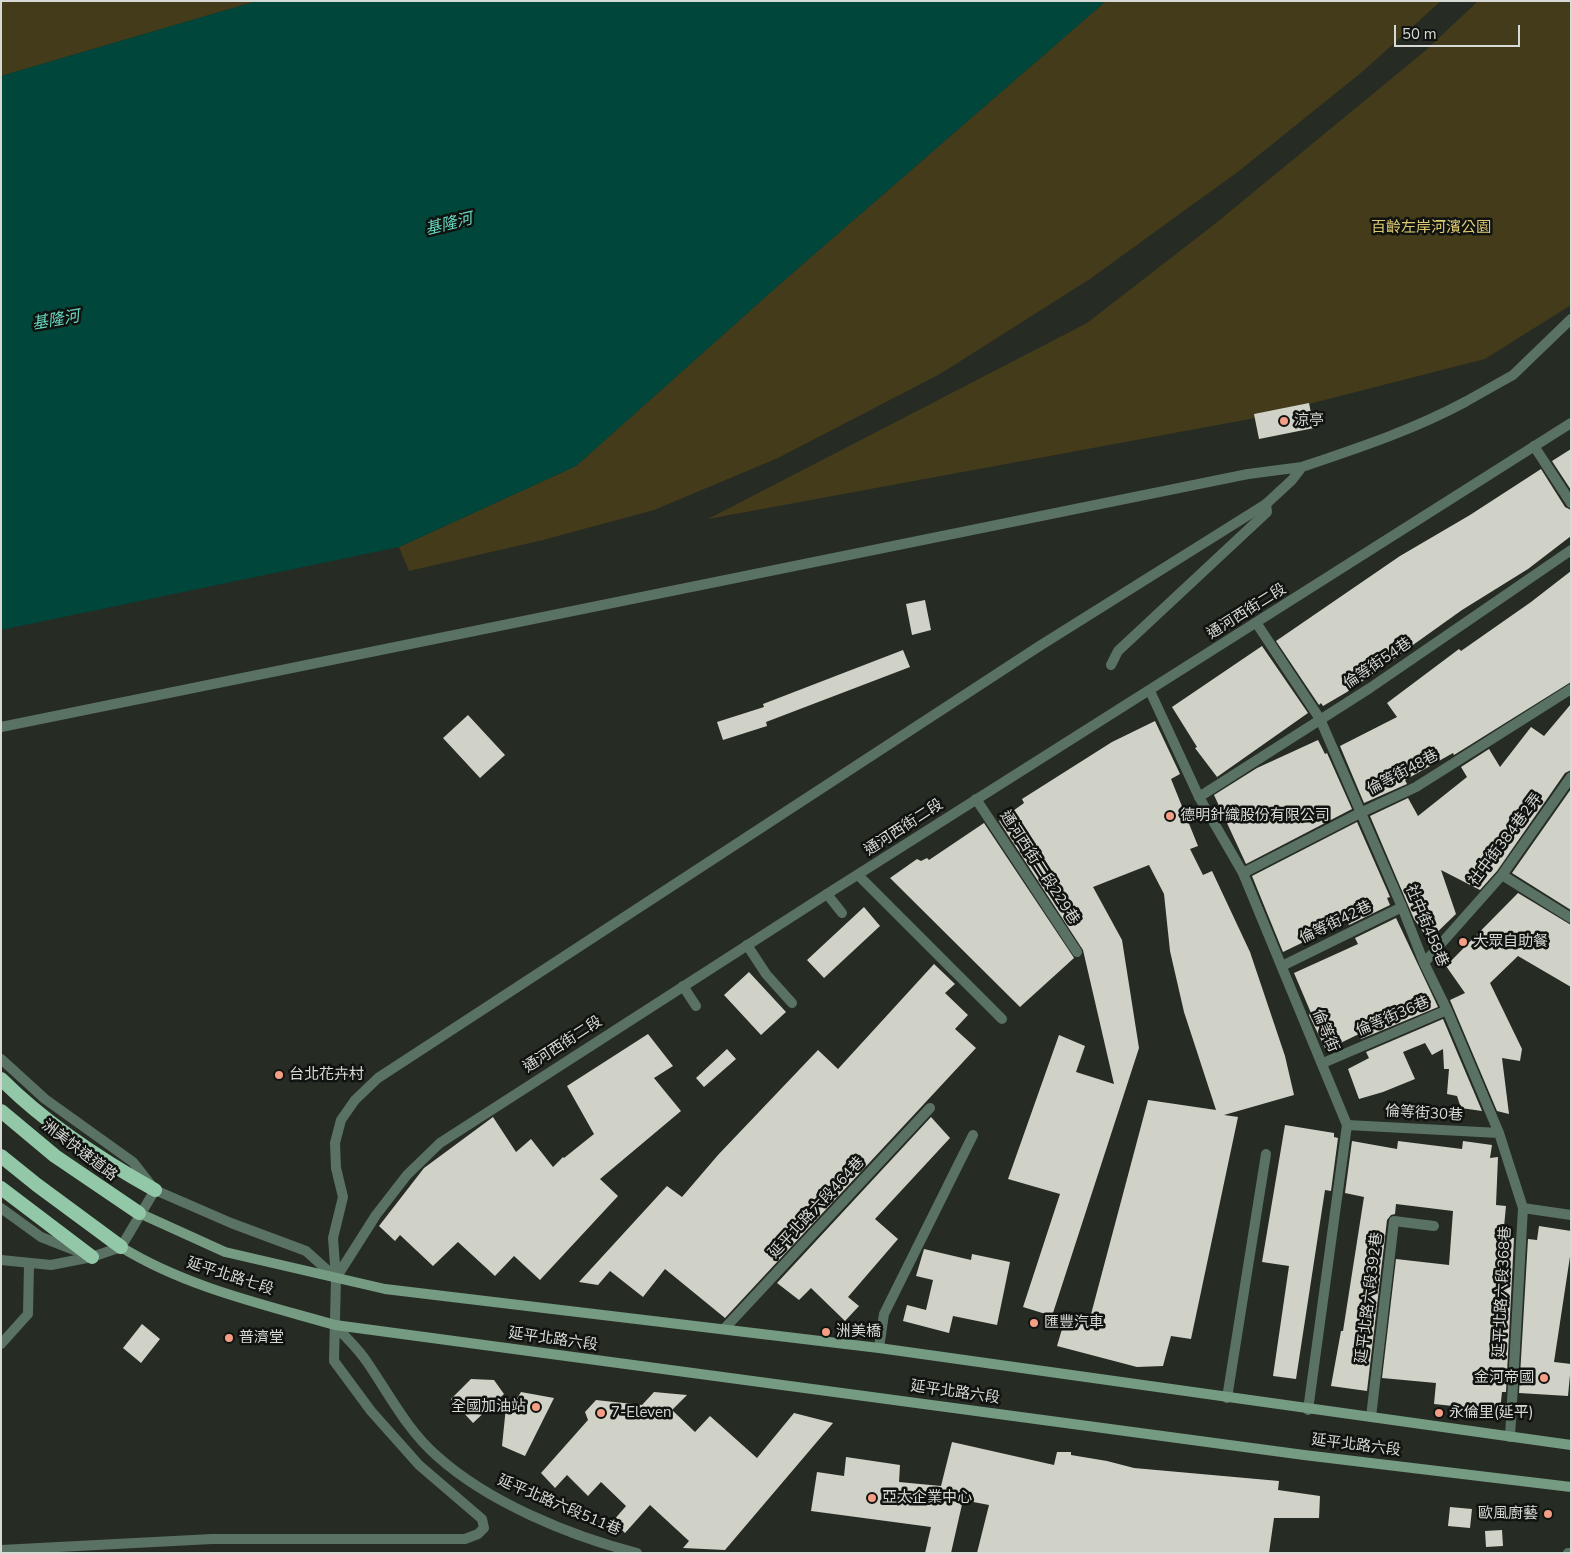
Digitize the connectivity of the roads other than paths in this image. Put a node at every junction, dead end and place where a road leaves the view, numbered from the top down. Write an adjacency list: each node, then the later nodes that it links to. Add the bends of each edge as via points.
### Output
1 (1571, 319): 4 (street, via 1513,375 1465,402 1395,435)
2 (1571, 423): 3 (street, 通河西街二段)
3 (1534, 446): 5 (street); 8 (street, 通河西街二段)
4 (1302, 467): 6 (street); 13 (street, via 1248,474)
5 (1571, 503)
6 (1266, 504): 9 (street, via 1267,512 1118,651); 55 (street, via 1038,646 378,1078 355,1100 341,1120 336,1143 336,1168 343,1197 333,1238)
7 (1571, 550): 12 (street, 倫等街54巷)
8 (1257, 624): 11 (street, 通河西街二段); 12 (street, 社中街458巷)
9 (1111, 665)
10 (1571, 689): 17 (street, 倫等街48巷, via 1416,787)
11 (1150, 691): 15 (street, 倫等街); 16 (street, 通河西街二段)
12 (1320, 719): 15 (street, 倫等街54巷); 17 (street, 社中街458巷)
13 (1, 727)
14 (1571, 777): 20 (street, 社中街384巷2弄)
15 (1199, 797): 18 (street, 倫等街)
16 (976, 800): 19 (street, 通河西街二段); 26 (street, 通河西街二段229巷)
17 (1360, 813): 18 (street, 倫等街48巷); 22 (street, 社中街458巷)
18 (1243, 872): 28 (street, 倫等街)
19 (858, 875): 21 (street, 通河西街二段); 33 (street)
20 (1502, 875): 24 (street); 27 (street, 社中街384巷2弄)
21 (827, 894): 23 (street); 25 (street, 通河西街二段)
22 (1402, 907): 27 (street, 社中街458巷); 28 (street, 倫等街42巷)
23 (842, 914)
24 (1571, 918)
25 (747, 945): 29 (street, 通河西街二段); 30 (street, via 766,974)
26 (1077, 952)
27 (1424, 963): 32 (street, 社中街458巷)
28 (1282, 966): 35 (street, 倫等街)
29 (683, 986): 31 (street); 55 (street, 通河西街二段, via 440,1143 401,1183 376,1215)
30 (792, 1002)
31 (696, 1006)
32 (1447, 1010): 35 (street, 倫等街36巷); 40 (street, 社中街458巷)
33 (1002, 1019)
34 (1, 1059): 45 (street, via 44,1099 133,1162)
35 (1323, 1063): 39 (street, 倫等街)
36 (1, 1079): 45 (highway, via 70,1136 125,1174)
37 (930, 1108): 57 (street, 延平北路六段464巷)
38 (1, 1111): 48 (highway, 洲美快速道路, via 55,1156)
39 (1347, 1125): 40 (street, 倫等街30巷); 61 (street, 倫等街)
40 (1499, 1133): 47 (street, 社中街458巷)
41 (972, 1135): 59 (street, via 884,1314)
42 (1266, 1154): 60 (street)
43 (1, 1156): 51 (highway)
44 (1, 1188): 52 (highway)
45 (155, 1190): 48 (street); 55 (street, via 306,1252)
46 (1, 1208): 52 (street, via 41,1238)
47 (1523, 1208): 49 (street); 63 (street, 延平北路六段368巷)
48 (139, 1214): 51 (street); 55 (main road, 延平北路七段, via 225,1252)
49 (1571, 1215)
50 (1434, 1226): 62 (street, 延平北路六段392巷, via 1394,1222)
51 (121, 1247): 52 (street); 56 (main road, 延平北路七段, via 141,1260 210,1289)
52 (92, 1257): 54 (street, via 51,1265)
53 (1, 1260): 54 (street)
54 (29, 1264): 58 (street, via 28,1314)
55 (336, 1278): 56 (street); 57 (main road, 延平北路六段, via 385,1289)
56 (335, 1325): 65 (main road, 延平北路六段, via 1294,1454); 66 (street, via 334,1361 371,1411 419,1465 482,1519 484,1528 478,1534 465,1539 212,1539); 67 (street, 延平北路六段511巷, via 366,1360 394,1406 436,1456 490,1494 603,1544)
57 (726, 1328): 59 (main road, 延平北路六段)
58 (1, 1344)
59 (879, 1348): 60 (main road, 延平北路六段)
60 (1227, 1398): 61 (main road, 延平北路六段)
61 (1308, 1410): 62 (main road, 延平北路六段)
62 (1371, 1417): 63 (main road, 延平北路六段)
63 (1510, 1437): 64 (main road, 延平北路六段)
64 (1571, 1445)
65 (1571, 1487)
66 (1, 1550)
67 (637, 1553)

